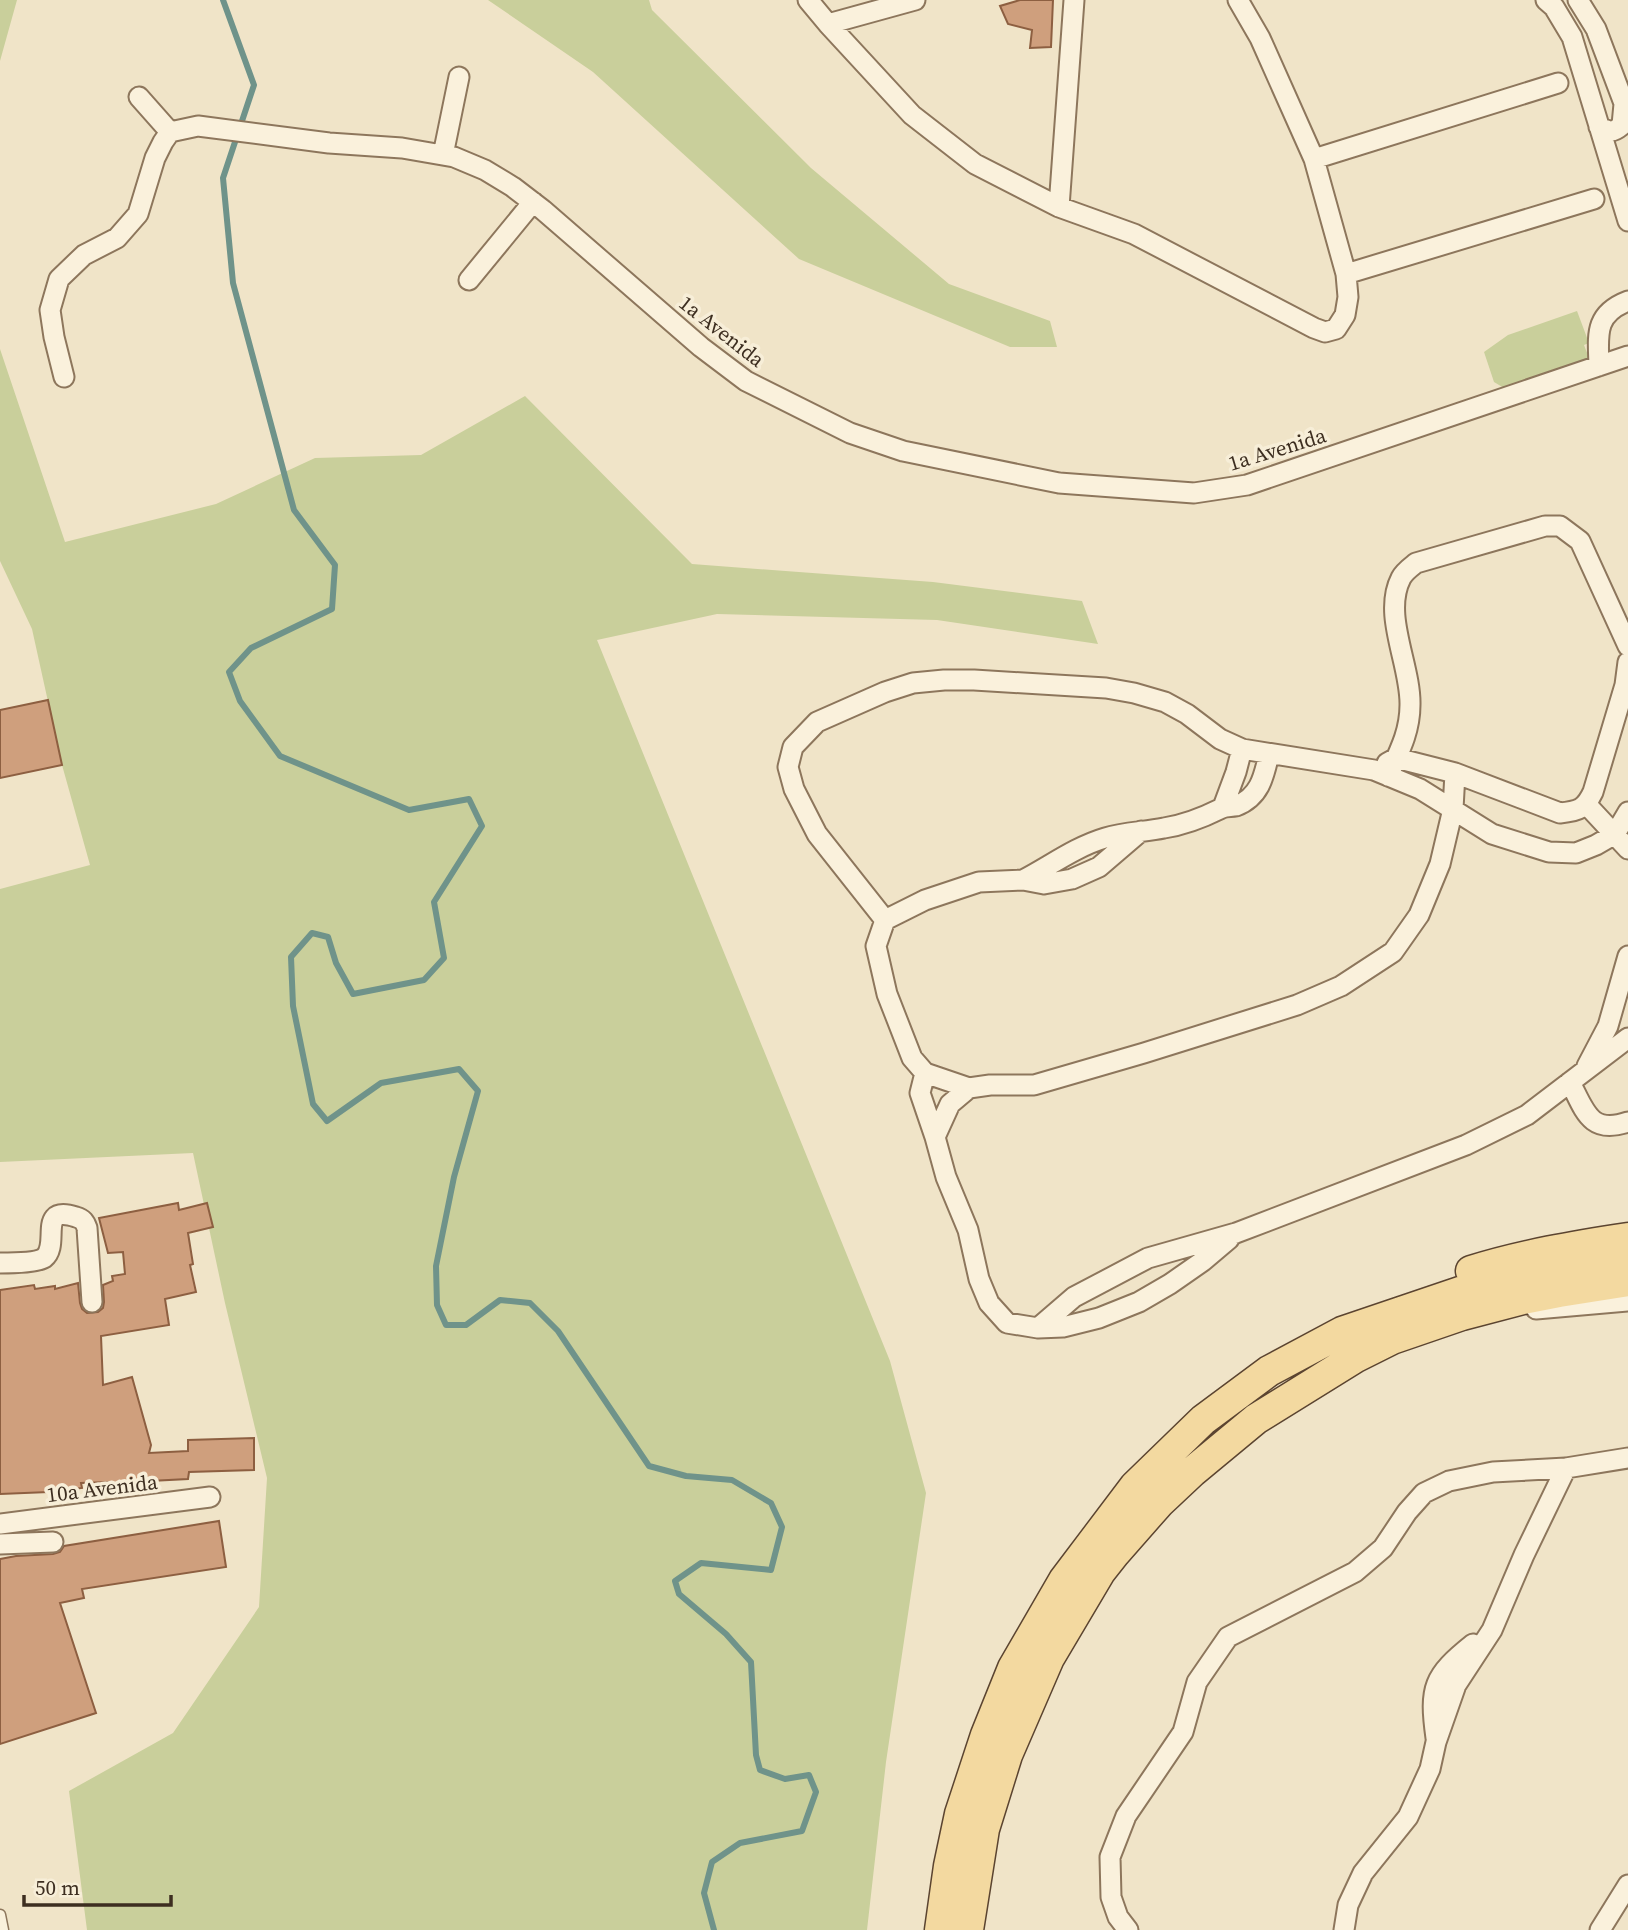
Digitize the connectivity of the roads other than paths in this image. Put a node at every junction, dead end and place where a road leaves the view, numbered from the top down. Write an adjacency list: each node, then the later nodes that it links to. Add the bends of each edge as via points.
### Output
1 (808, 0): 7 (street)
2 (915, 0): 7 (street)
3 (1074, 0): 18 (street)
4 (1238, 0): 15 (street)
5 (1546, 0): 12 (street, via 1572,37)
6 (1578, 0): 11 (street, via 1596,29)
7 (828, 24): 18 (street, via 912,115 975,164)
8 (458, 77): 14 (street)
9 (1558, 83): 15 (street)
10 (139, 97): 13 (street)
11 (1626, 109): 12 (street, via 1616,131)
12 (1599, 127): 19 (street)
13 (170, 132): 14 (street, 1a Avenida, via 198,126); 25 (street, via 155,158 138,214 117,237 84,255 59,279 50,310)
14 (443, 155): 17 (street, 1a Avenida, via 485,170)
15 (1314, 159): 20 (street)
16 (1594, 199): 20 (street)
17 (533, 202): 21 (street); 24 (street, 1a Avenida, via 701,347 746,380 850,433 903,451 1059,483 1194,493 1247,485)
18 (1059, 207): 20 (street, via 1134,234 1325,332 1335,329 1345,315)
19 (1626, 208)
20 (1346, 274)
21 (469, 280)
22 (1628, 301): 24 (street, via 1609,312 1598,331)
23 (1628, 356): 24 (street, 1a Avenida)
24 (1599, 366)
25 (64, 377)
26 (1628, 646): 30 (street, via 1580,541 1560,526 1545,526 1416,563 1401,576 1395,597 1395,619 1408,676 1408,732)
27 (1628, 662): 32 (street)
28 (1242, 748): 29 (street); 33 (street); 37 (street, via 1220,739 1166,702 1107,688 974,680 913,683 817,722 793,747 788,767 794,789 817,834)
29 (1269, 754): 30 (street); 33 (street, via 1255,793 1233,807)
30 (1386, 768): 31 (street); 34 (street)
31 (1455, 774): 32 (street, via 1560,813); 34 (street)
32 (1587, 805): 36 (street)
33 (1223, 807): 37 (street, via 1187,823 1141,831 1099,867 1072,879 1044,884 979,882 925,900)
34 (1453, 808): 36 (street, via 1492,834 1549,852 1576,853); 42 (street, via 1440,864 1419,915 1393,952 1341,986 1297,1005 1077,1073 1034,1084)
35 (1628, 812): 36 (street)
36 (1622, 842)
37 (885, 920): 40 (street, via 876,946 887,994 912,1058)
38 (1628, 956): 41 (street, via 1608,1026)
39 (1628, 1038): 41 (street)
40 (925, 1073): 42 (street); 44 (street, via 920,1093)
41 (1577, 1077): 43 (street, via 1588,1116 1604,1126); 45 (street, via 1527,1115 1466,1145)
42 (969, 1088): 44 (street, via 950,1104)
43 (1628, 1122)
44 (935, 1137): 53 (street, via 989,1303 1007,1323)
45 (1236, 1233): 53 (street, via 1148,1258 1074,1297); 53 (street, via 1203,1261 1139,1302 1099,1318)
46 (1628, 1238): 54 (main road, via 1525,1256 1437,1282 1373,1308)
47 (1628, 1260): 54 (main road, via 1466,1290)
48 (0, 1264): 51 (street, via 45,1257 57,1215 80,1218 87,1228)
49 (1628, 1281): 52 (main road)
50 (1628, 1301): 52 (street)
51 (92, 1302)
52 (1462, 1315): 65 (main road, via 1356,1357 1256,1419 1158,1503 1115,1552 1049,1658 1007,1755 984,1829)
53 (1038, 1328)
54 (1342, 1332): 64 (main road, via 1269,1371 1203,1420 1135,1486 1064,1580 1013,1668 986,1735 960,1814)
55 (1628, 1458): 56 (street)
56 (1566, 1468): 66 (street, via 1493,1472 1449,1481 1424,1493 1383,1548 1355,1572 1228,1637 1197,1682 1183,1732 1126,1816 1110,1857 1111,1897); 67 (street, via 1492,1630 1456,1685 1430,1769 1408,1817 1363,1873 1348,1905)
57 (210, 1497): 58 (street, 10a Avenida)
58 (0, 1524)
59 (54, 1542): 60 (street)
60 (0, 1544)
61 (1628, 1885): 68 (street)
62 (0, 1914): 63 (lane)
63 (3, 1930)
64 (940, 1930)
65 (968, 1930)
66 (1128, 1930)
67 (1344, 1930)
68 (1600, 1930)

